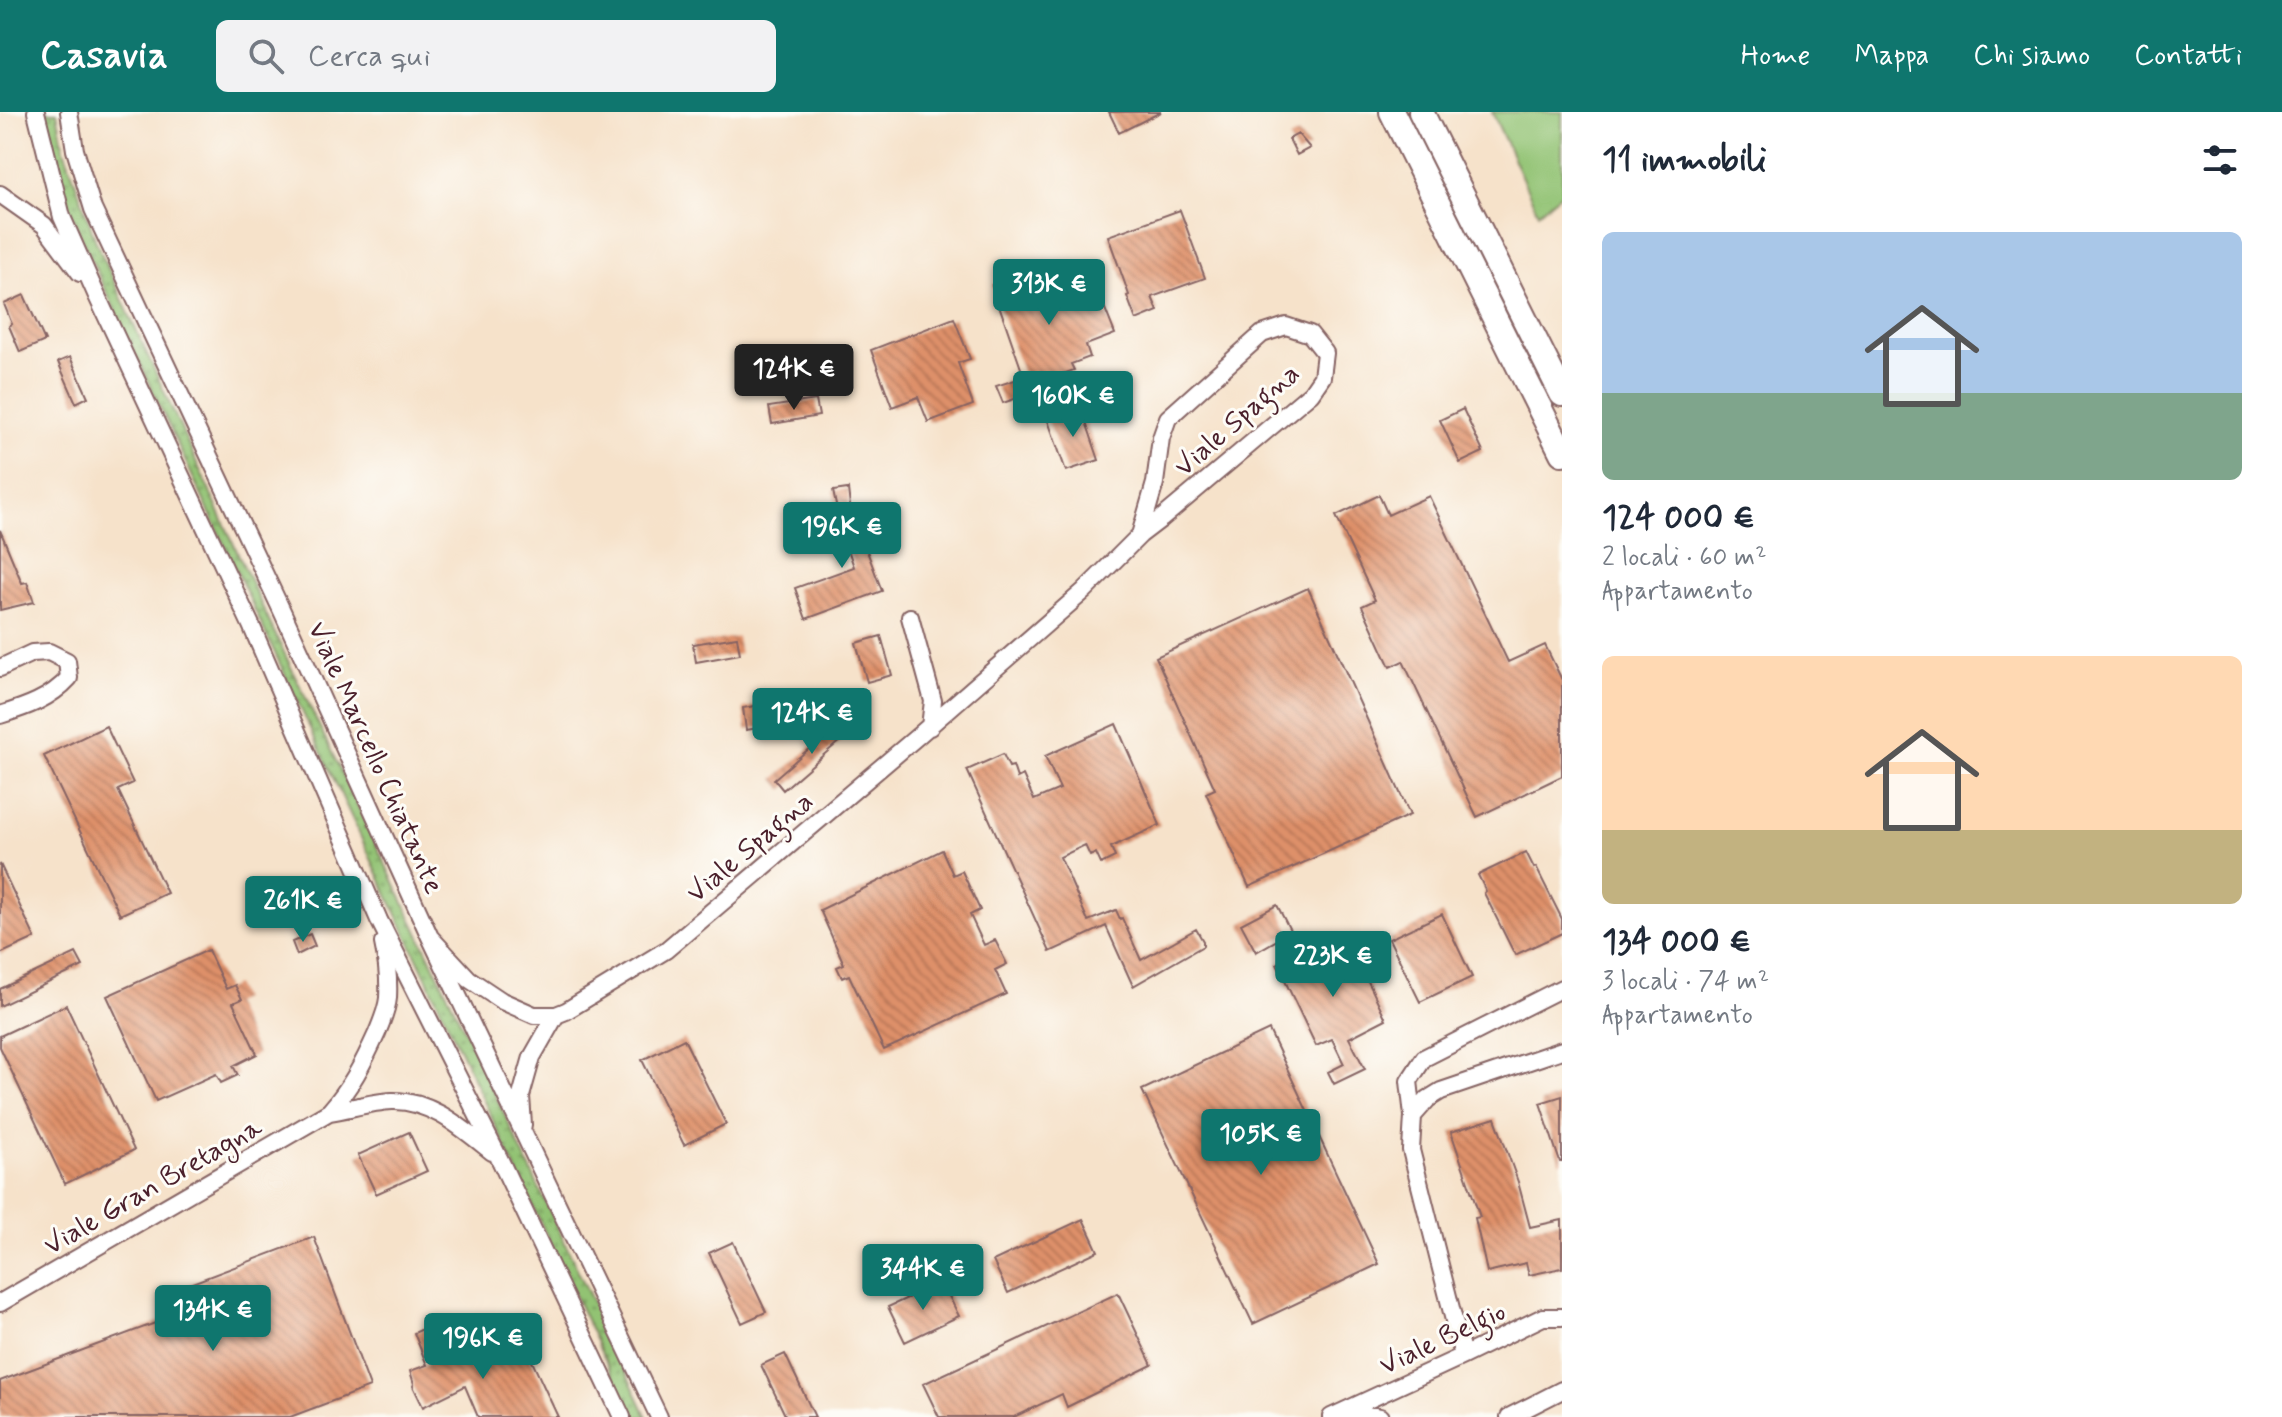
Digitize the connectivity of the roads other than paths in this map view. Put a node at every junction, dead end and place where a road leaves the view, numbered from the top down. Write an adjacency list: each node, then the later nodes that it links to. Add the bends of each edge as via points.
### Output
1 (36, 112): 8 (street, via 62,217)
2 (69, 112): 17 (street, Viale Marcello Chiatante, via 93,209)
3 (1392, 112): 10 (highway)
4 (1421, 112): 7 (highway)
5 (1438, 112): 7 (highway, via 1470,180)
6 (0, 194): 8 (street, via 44,225)
7 (1464, 199): 9 (highway)
8 (96, 294): 16 (street, via 251,625)
9 (1562, 394)
10 (1562, 453)
11 (1140, 535): 11 (street, Viale Spagna, via 1311,393 1322,377 1325,353 1310,334 1286,326 1262,334 1168,418); 15 (street, Viale Spagna)
12 (910, 617): 15 (street, via 933,701)
13 (0, 668): 14 (street, via 32,653 49,652 67,661 69,678 57,691)
14 (0, 715)
15 (930, 727): 19 (street, Viale Spagna, via 666,950)
16 (379, 920): 21 (street, Viale Gran Bretagna, via 388,964 388,1001 357,1076); 24 (street)
17 (430, 937): 19 (street, via 469,979 502,1001 534,1015); 23 (street, Viale Marcello Chiatante)
18 (1562, 988): 22 (street, via 1424,1058 1409,1081)
19 (556, 1015): 23 (street, via 532,1057 521,1096)
20 (1562, 1050): 22 (street, via 1441,1091)
21 (329, 1112): 24 (street, Viale Gran Bretagna, via 392,1101 420,1105 463,1129); 25 (street, Viale Gran Bretagna)
22 (1413, 1116): 27 (street, via 1411,1150)
23 (524, 1135): 31 (street, Viale Marcello Chiatante)
24 (499, 1158): 30 (street)
25 (0, 1303)
26 (1562, 1317): 27 (street, Viale Belgio, via 1543,1317)
27 (1463, 1356): 29 (street, Viale Belgio)
28 (1562, 1390): 33 (street)
29 (1338, 1414): 32 (street, Viale Belgio)
30 (622, 1417)
31 (659, 1417)
32 (1380, 1417)
33 (1509, 1417)

